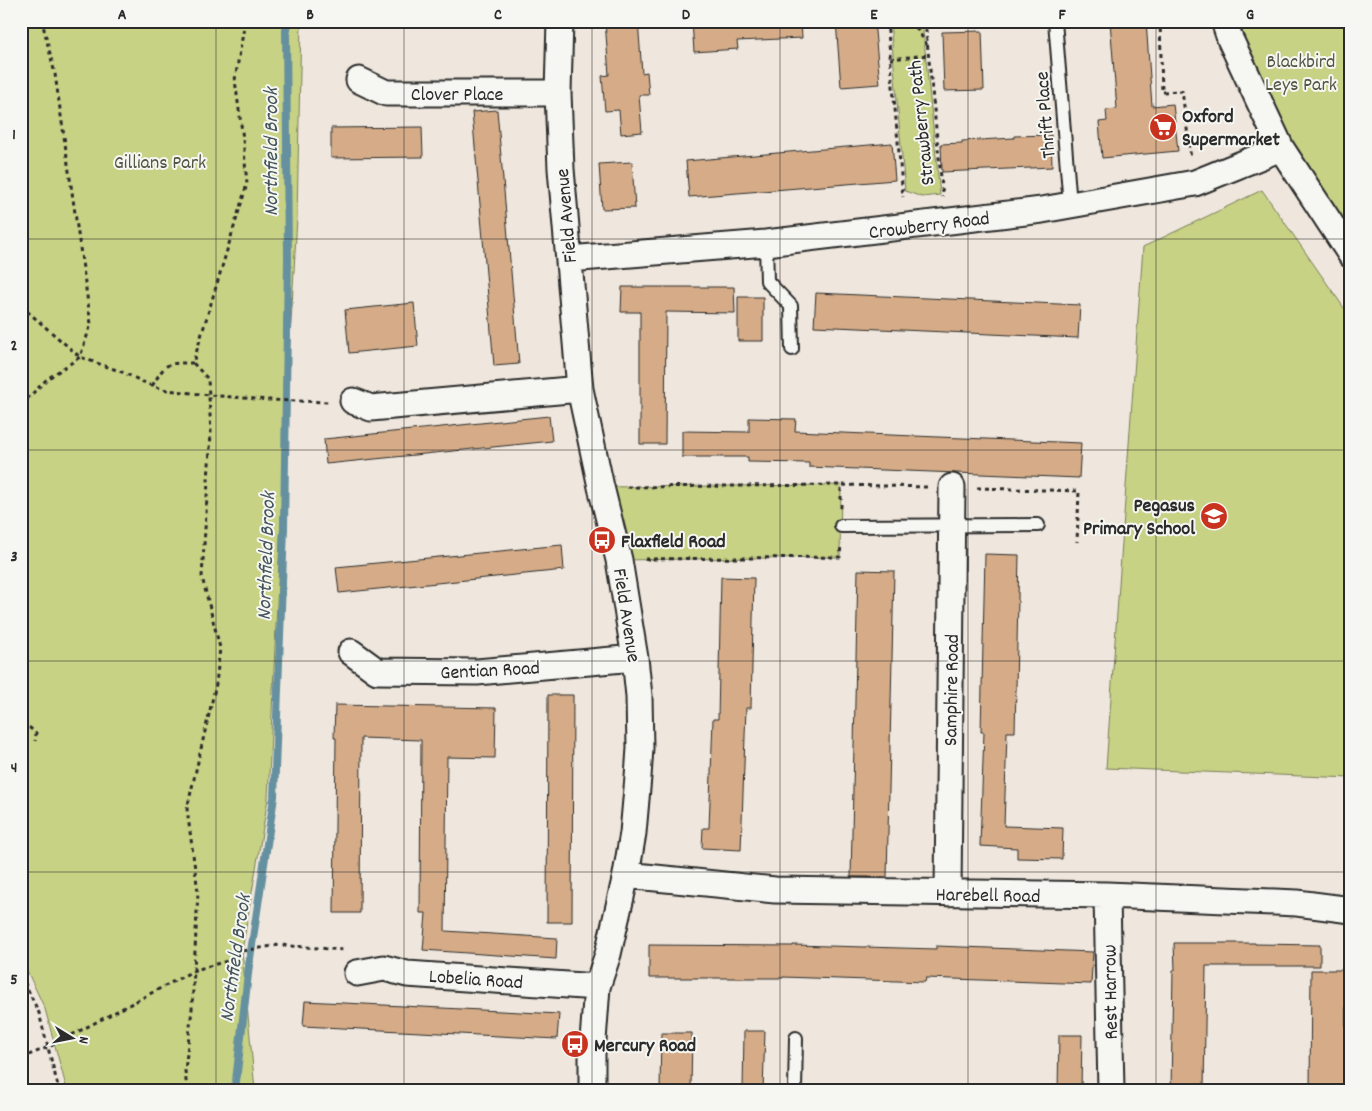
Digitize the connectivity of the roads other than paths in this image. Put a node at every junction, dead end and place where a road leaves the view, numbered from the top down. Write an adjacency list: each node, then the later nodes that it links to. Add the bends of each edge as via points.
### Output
1 (560, 21): 5 (street, Field Avenue)
2 (1055, 21): 7 (lane, Thrift Place)
3 (1224, 21): 6 (street)
4 (359, 80): 5 (street, Clover Place, via 386,93)
5 (558, 93): 10 (street, Field Avenue)
6 (1281, 148): 7 (street, Crowberry Road, via 1195,183); 9 (street)
7 (1070, 205): 8 (street, Crowberry Road)
8 (766, 243): 10 (street, Crowberry Road); 11 (lane, via 767,282 791,306)
9 (1351, 255)
10 (569, 259): 12 (street, Field Avenue)
11 (792, 349)
12 (580, 390): 13 (street, via 371,408); 19 (street, Field Avenue, via 619,560)
13 (353, 401)
14 (952, 487): 17 (street, Samphire Road)
15 (1038, 525): 17 (lane)
16 (841, 526): 17 (lane)
17 (952, 526): 21 (street, Samphire Road)
18 (351, 652): 19 (street, Gentian Road, via 377,671 477,672)
19 (635, 658): 20 (street, Field Avenue, via 640,748)
20 (626, 875): 21 (street, Harebell Road, via 775,890); 25 (street, Field Avenue)
21 (948, 893): 22 (street, Harebell Road)
22 (1107, 895): 23 (street, Harebell Road, via 1297,903); 29 (street, Rest Harrow)
23 (1351, 910)
24 (357, 973): 25 (street, Lobelia Road, via 384,968 407,974)
25 (597, 987): 27 (street, Field Avenue)
26 (796, 1038): 28 (lane)
27 (592, 1090)
28 (795, 1090)
29 (1111, 1090)

